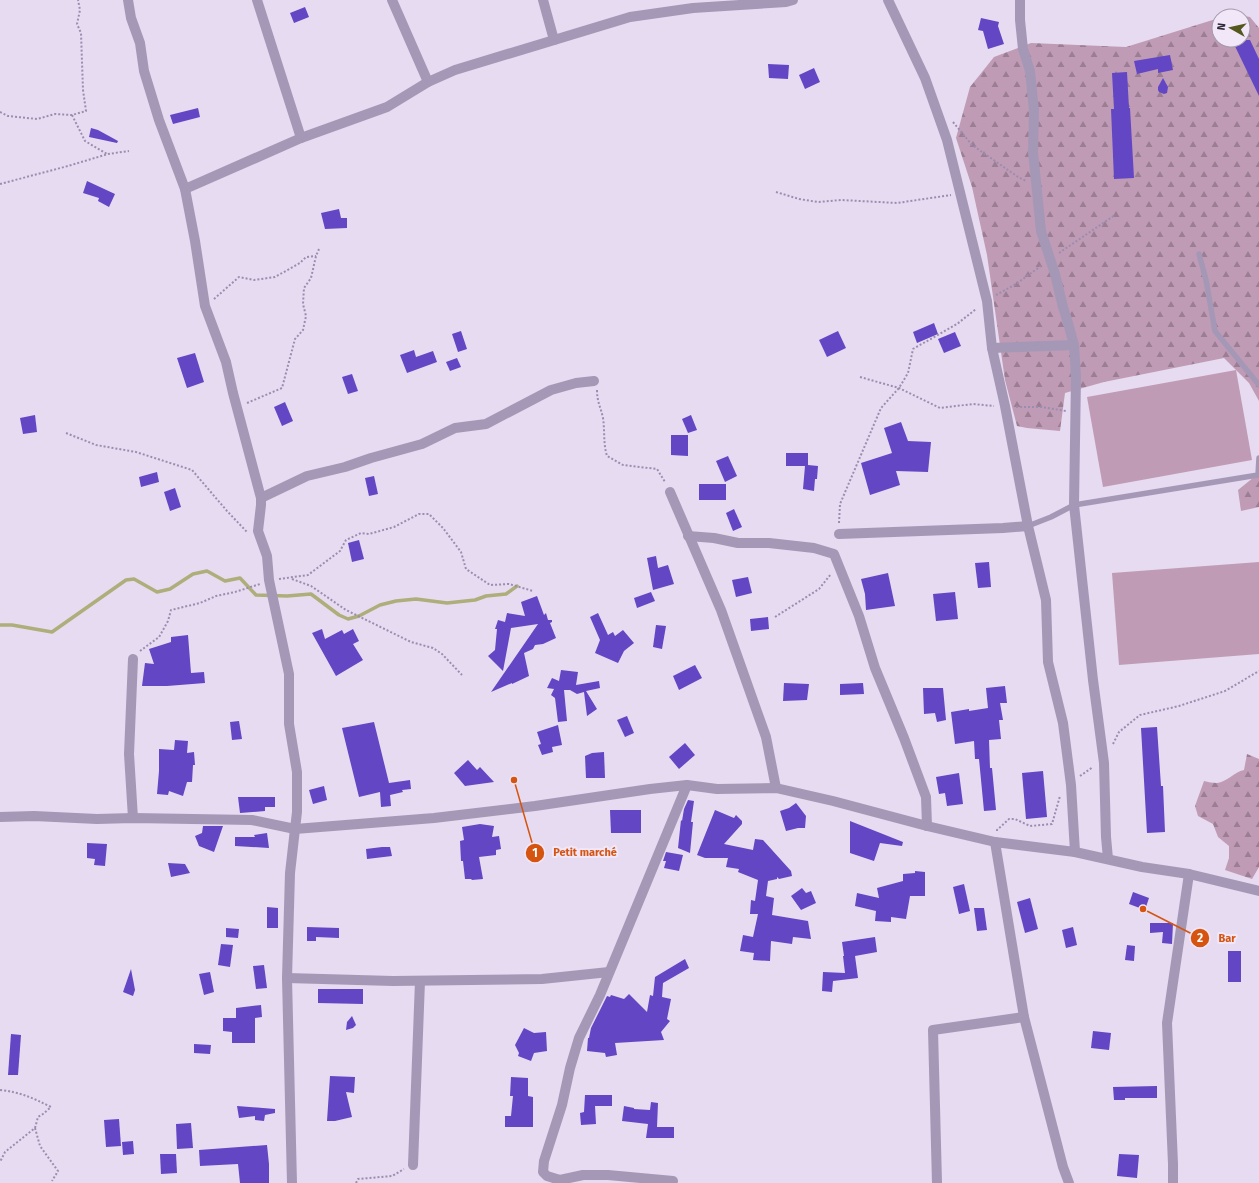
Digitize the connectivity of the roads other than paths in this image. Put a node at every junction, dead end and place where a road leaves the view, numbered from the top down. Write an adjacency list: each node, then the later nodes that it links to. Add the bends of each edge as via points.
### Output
1 (128, 0): 11 (street, via 140,43 146,78)
2 (257, 0): 10 (street)
3 (392, 0): 9 (street)
4 (543, 0): 8 (street)
5 (793, 0): 8 (street, via 693,8 630,17)
6 (888, 0): 14 (street, via 925,78 947,140 987,301)
7 (1020, 0): 13 (street, via 1023,49 1030,71 1034,111 1033,152 1041,231)
8 (554, 40): 9 (street, via 455,70)
9 (428, 82): 10 (street, via 387,107)
10 (301, 138): 11 (street)
11 (185, 189): 19 (street, via 204,306 226,362)
12 (1199, 254): 16 (lane, via 1215,331)
13 (1074, 345): 14 (street); 20 (street)
14 (992, 348): 21 (street)
15 (594, 381): 19 (street, via 551,390 486,424 455,428 422,444 307,476)
16 (1259, 385)
17 (1259, 458): 20 (lane, via 1258,475)
18 (670, 492): 23 (street)
19 (261, 498): 30 (street, via 258,531 267,556 269,580 288,674 289,724 297,772)
20 (1074, 505): 21 (lane); 33 (street, via 1104,763)
21 (1028, 526): 22 (street); 32 (street, via 1046,600 1048,662 1063,723 1071,785)
22 (839, 534)
23 (688, 536): 26 (street, via 721,610 766,737); 29 (street, via 738,543 769,543 814,548 834,554 859,616 875,668 926,797)
24 (133, 659): 28 (street, via 128,754)
25 (687, 785): 26 (street, via 717,789); 30 (street, via 434,818); 36 (street)
26 (776, 788): 29 (street)
27 (0, 817): 28 (street)
28 (133, 818): 30 (street, via 252,820)
29 (927, 826): 31 (street)
30 (295, 829): 37 (street, via 290,873)
31 (995, 842): 32 (street); 39 (street)
32 (1075, 852): 33 (street)
33 (1108, 859): 34 (street)
34 (1189, 874): 35 (street); 45 (street, via 1167,1023)
35 (1259, 891)
36 (609, 972): 38 (street, via 542,980); 41 (street, via 579,1038 543,1172 560,1180 583,1175)
37 (287, 978): 38 (street); 42 (street)
38 (420, 981): 40 (street)
39 (1024, 1017): 43 (street, via 933,1030); 44 (street)
40 (413, 1165)
41 (673, 1180)
42 (292, 1183)
43 (937, 1183)
44 (1068, 1183)
45 (1173, 1183)

